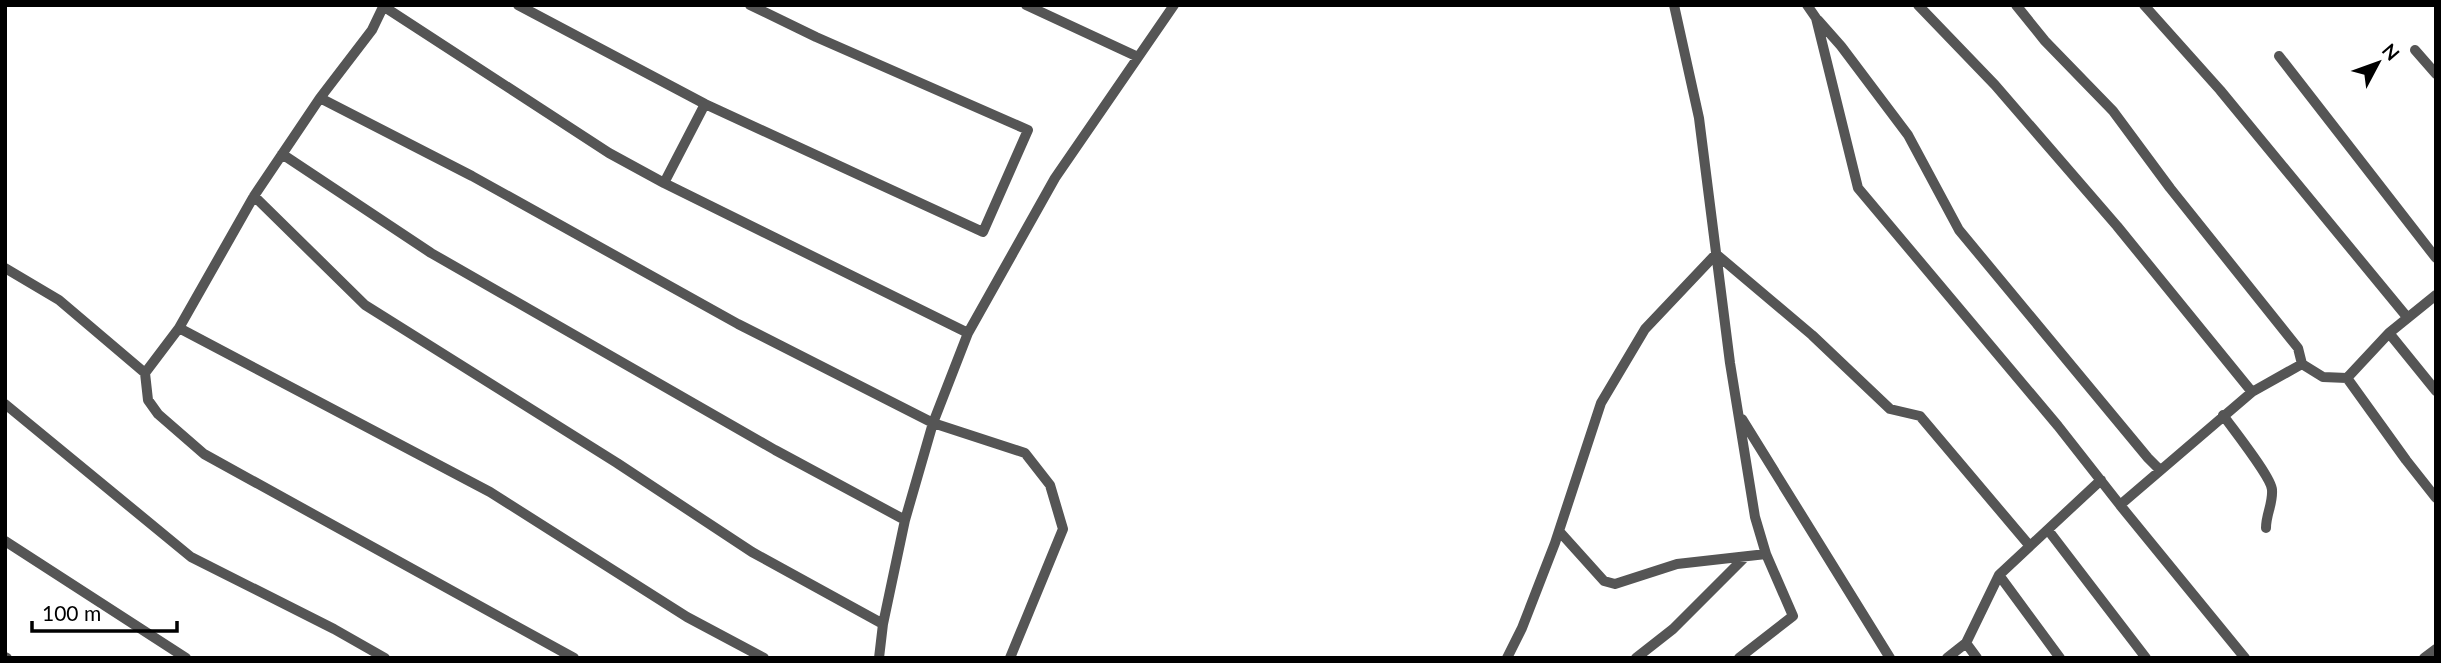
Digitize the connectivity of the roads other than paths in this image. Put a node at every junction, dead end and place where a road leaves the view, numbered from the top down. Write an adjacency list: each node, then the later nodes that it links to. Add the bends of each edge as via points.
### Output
1 (519, 5): 17 (street)
2 (750, 5): 17 (street, via 1028,130 983,232)
3 (1026, 5): 14 (street)
4 (1174, 5): 14 (street)
5 (1674, 5): 21 (street, via 1699,118)
6 (1807, 5): 11 (street)
7 (1918, 5): 33 (street, via 1995,85 2108,216)
8 (2016, 5): 29 (street, via 2113,111 2298,348)
9 (2144, 5): 25 (street)
10 (383, 6): 16 (street, via 372,30); 19 (street, via 609,153)
11 (1816, 18): 38 (street, via 1908,135 1959,230); 39 (street, via 1858,188)
12 (2415, 50): 15 (street)
13 (2278, 55): 22 (street)
14 (1138, 57): 27 (street, via 1055,178)
15 (2436, 74)
16 (320, 97): 18 (street); 37 (street, via 738,324)
17 (705, 104): 19 (street)
18 (282, 154): 20 (street); 42 (street, via 431,254)
19 (664, 183): 27 (street)
20 (254, 196): 26 (street); 51 (street, via 365,305 752,552)
21 (1716, 254): 35 (street); 45 (street, via 1645,329 1601,403); 47 (street, via 1890,409 1920,416)
22 (2436, 258)
23 (5, 268): 30 (street, via 59,300)
24 (2435, 295): 25 (street)
25 (2407, 317): 28 (street)
26 (178, 328): 30 (street); 57 (street, via 490,492 687,618)
27 (968, 333): 37 (street)
28 (2389, 333): 31 (street); 32 (street)
29 (2302, 364): 31 (street, via 2323,377); 33 (street)
30 (145, 373): 56 (street, via 148,400 158,415 204,454)
31 (2347, 378): 40 (street)
32 (2436, 391)
33 (2252, 393): 36 (street)
34 (5, 404): 55 (street, via 191,557)
35 (1739, 413): 48 (street, via 1755,517); 63 (street)
36 (2223, 415): 38 (street); 43 (street, via 2273,486)
37 (933, 423): 42 (street); 59 (street, via 1025,453 1050,485 1063,529)
38 (2161, 470): 41 (street)
39 (2101, 480): 41 (street); 44 (street)
40 (2436, 498)
41 (2120, 505): 68 (street)
42 (905, 520): 51 (street)
43 (2266, 528)
44 (2048, 530): 47 (street); 67 (street)
45 (1559, 531): 49 (street, via 1604,581 1615,584 1677,564); 60 (street)
46 (5, 541): 54 (street)
47 (2029, 545): 50 (street)
48 (1766, 554): 49 (street); 62 (street, via 1793,616)
49 (1745, 557): 61 (street, via 1673,629)
50 (1999, 575): 52 (street); 66 (street)
51 (883, 624): 58 (street)
52 (1966, 643): 64 (street); 65 (street)
53 (2436, 649): 69 (street)
54 (186, 658)
55 (385, 658)
56 (574, 658)
57 (764, 658)
58 (879, 658)
59 (1010, 658)
60 (1507, 658)
61 (1636, 658)
62 (1739, 658)
63 (1890, 658)
64 (1947, 658)
65 (1977, 658)
66 (2060, 658)
67 (2146, 658)
68 (2245, 658)
69 (2424, 658)

